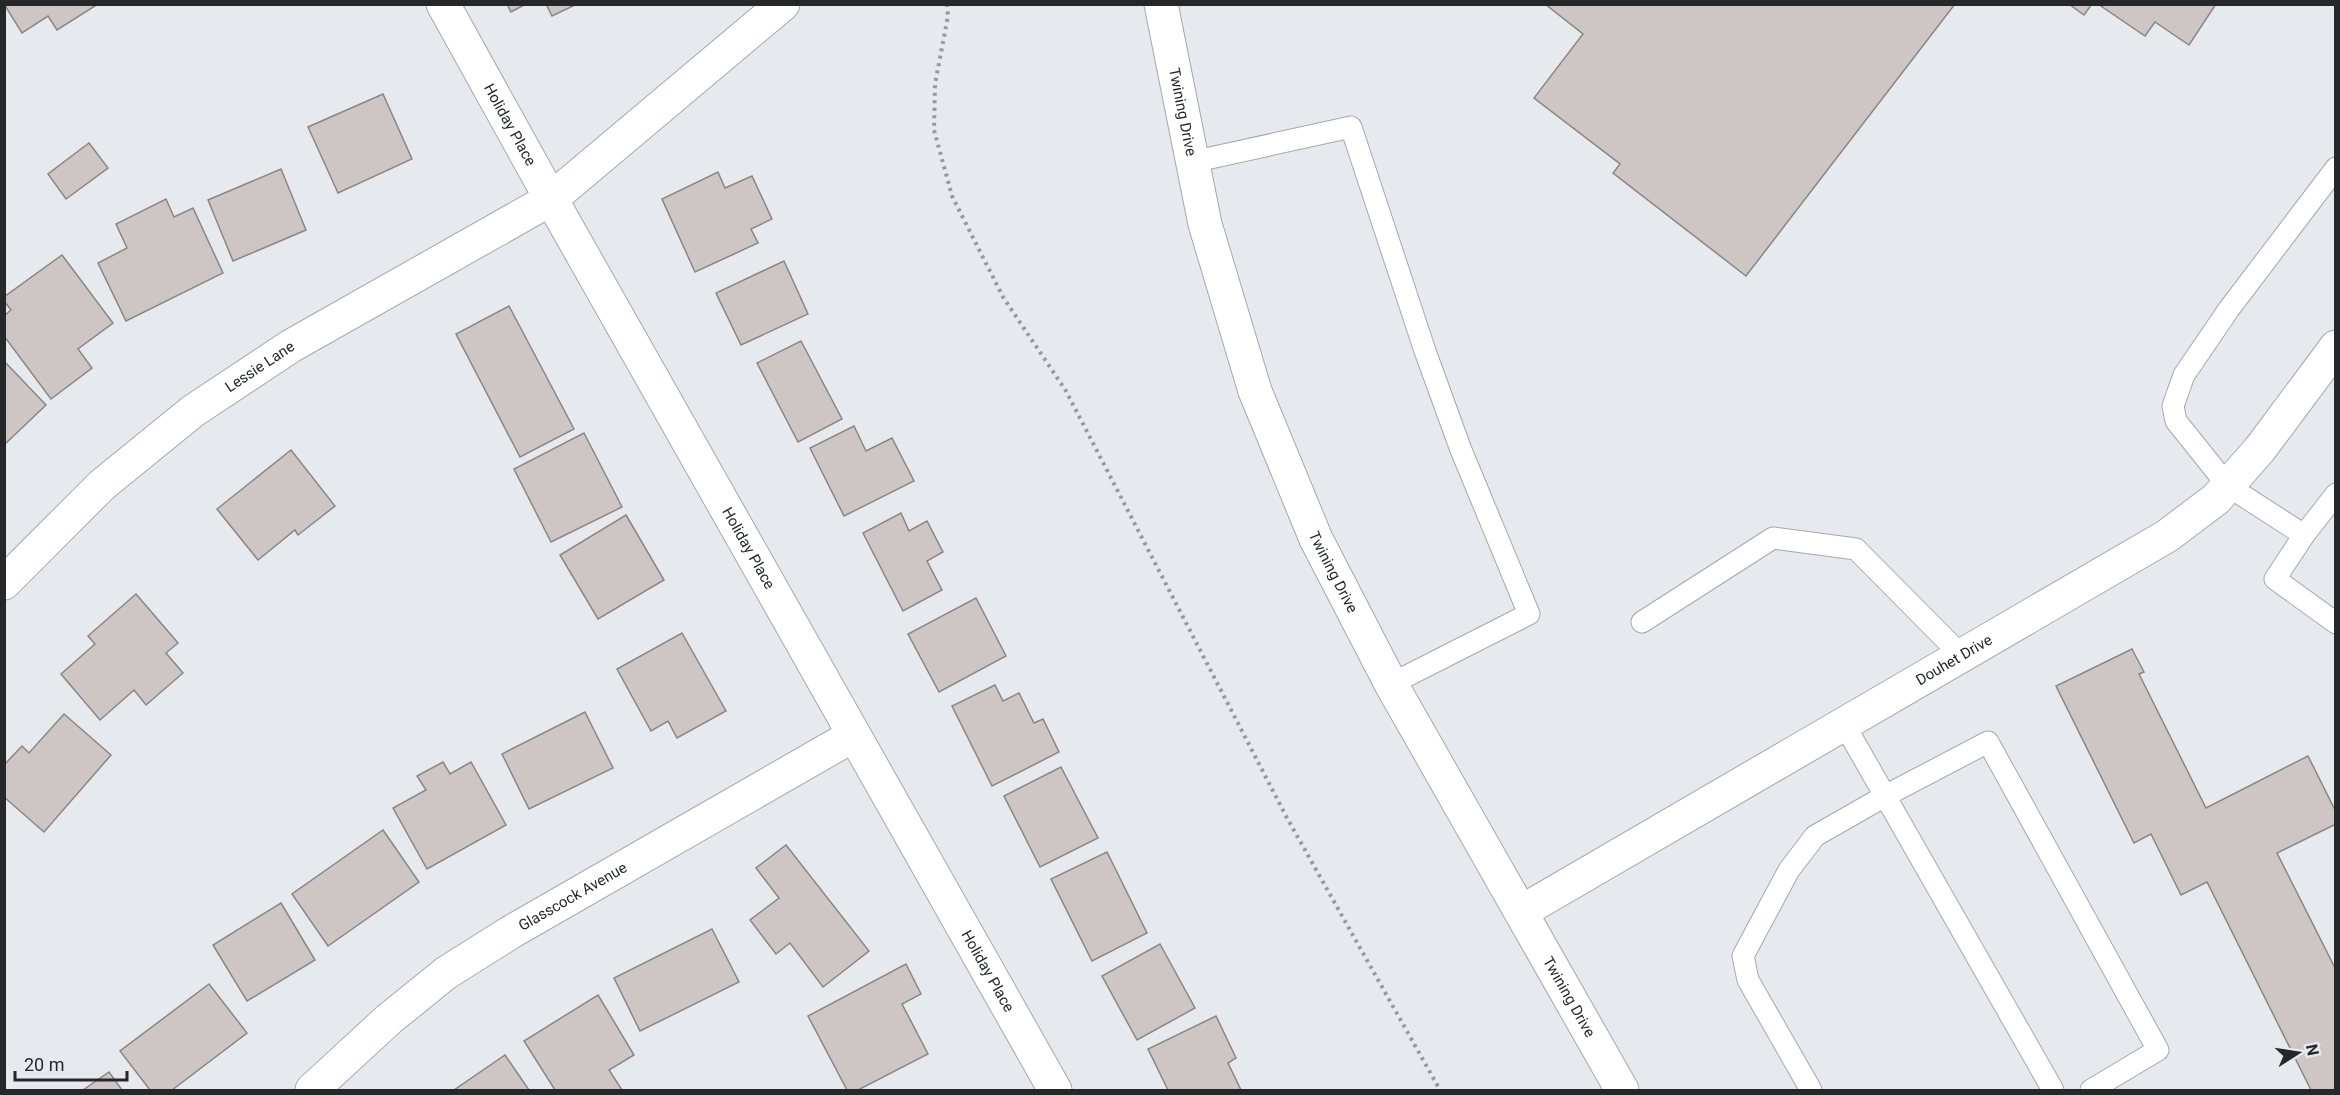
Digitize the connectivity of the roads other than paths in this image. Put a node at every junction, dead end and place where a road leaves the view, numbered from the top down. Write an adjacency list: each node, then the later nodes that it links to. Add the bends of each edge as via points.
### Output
1 (443, 4): 6 (street, Holiday Place)
2 (783, 4): 6 (street, Lessie Lane)
3 (1158, 11): 4 (street, Twining Drive)
4 (1192, 162): 15 (street, Twining Drive, via 1205,224 1255,391 1316,539); 15 (lane, via 1351,127 1461,450 1529,614)
5 (2336, 168): 8 (lane, via 2223,318 2184,375 2173,406 2176,421)
6 (551, 199): 11 (street, Lessie Lane, via 291,346 193,411 102,485); 17 (street, Holiday Place)
7 (2336, 347): 8 (street, Douhet Drive)
8 (2228, 486): 10 (lane); 14 (street, Douhet Drive, via 2216,500 2167,537)
9 (2336, 494): 10 (lane)
10 (2304, 535): 13 (lane, via 2275,579)
11 (4, 583)
12 (1642, 622): 14 (lane, via 1773,538 1856,549)
13 (2336, 623)
14 (1962, 656): 16 (street, Douhet Drive)
15 (1391, 684): 19 (street, Twining Drive)
16 (1845, 724): 18 (lane); 19 (street, Douhet Drive)
17 (854, 735): 20 (street, Glasscock Avenue, via 520,926 446,973); 21 (street, Holiday Place)
18 (1885, 796): 23 (lane, via 1815,836 1788,870 1743,956 1748,980); 24 (lane); 25 (lane, via 1988,742 2158,1050)
19 (1521, 912): 22 (street, Twining Drive)
20 (312, 1090)
21 (1055, 1090)
22 (1622, 1090)
23 (1812, 1090)
24 (2053, 1090)
25 (2091, 1090)

